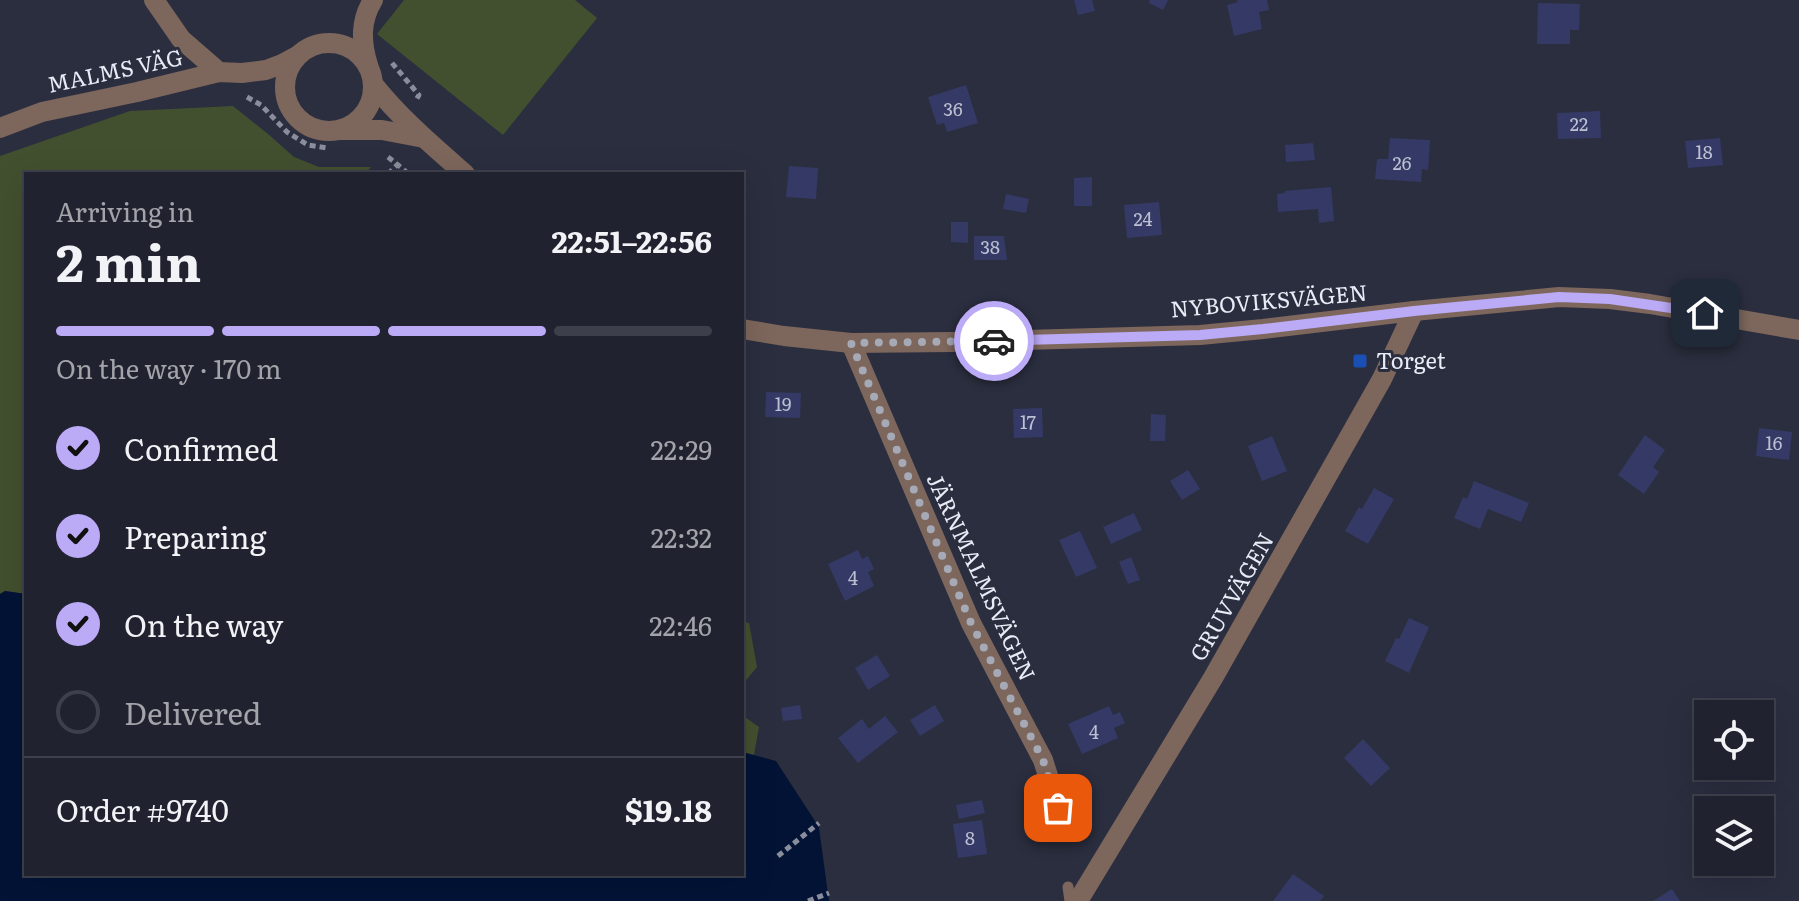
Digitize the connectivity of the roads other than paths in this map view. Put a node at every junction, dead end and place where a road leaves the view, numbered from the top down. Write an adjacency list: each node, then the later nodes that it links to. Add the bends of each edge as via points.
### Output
1 (154, 0): 5 (street, via 181,39)
2 (370, 5): 3 (street, via 340,33); 7 (street, via 363,48)
3 (320, 43): 4 (street); 7 (street, via 350,48 362,57)
4 (297, 56): 6 (street, MALMS VÄG, via 266,70); 8 (street, via 285,80)
5 (219, 72): 6 (street, MALMS VÄG); 9 (street, MALMS VÄG, via 42,112)
6 (242, 73): 8 (street, MALMS VÄG, via 268,80)
7 (372, 77): 10 (street, via 387,101); 11 (street, via 372,99 365,113)
8 (285, 94): 11 (street, via 298,119)
9 (0, 128)
10 (424, 138): 11 (street, via 382,130); 12 (street)
11 (337, 140)
12 (463, 172)
13 (1414, 311): 15 (street, NYBOVIKSVÄGEN, via 1559,297 1610,299); 16 (street, NYBOVIKSVÄGEN, via 1200,335); 18 (street, GRUVVÄGEN, via 1382,379 1220,667)
14 (744, 329): 16 (street, NYBOVIKSVÄGEN)
15 (1799, 330)
16 (851, 343): 17 (street, JÄRNMALMSVÄGEN, via 971,623 1043,760)
17 (1066, 832)
18 (1073, 894): 19 (lane)
19 (1070, 901)

